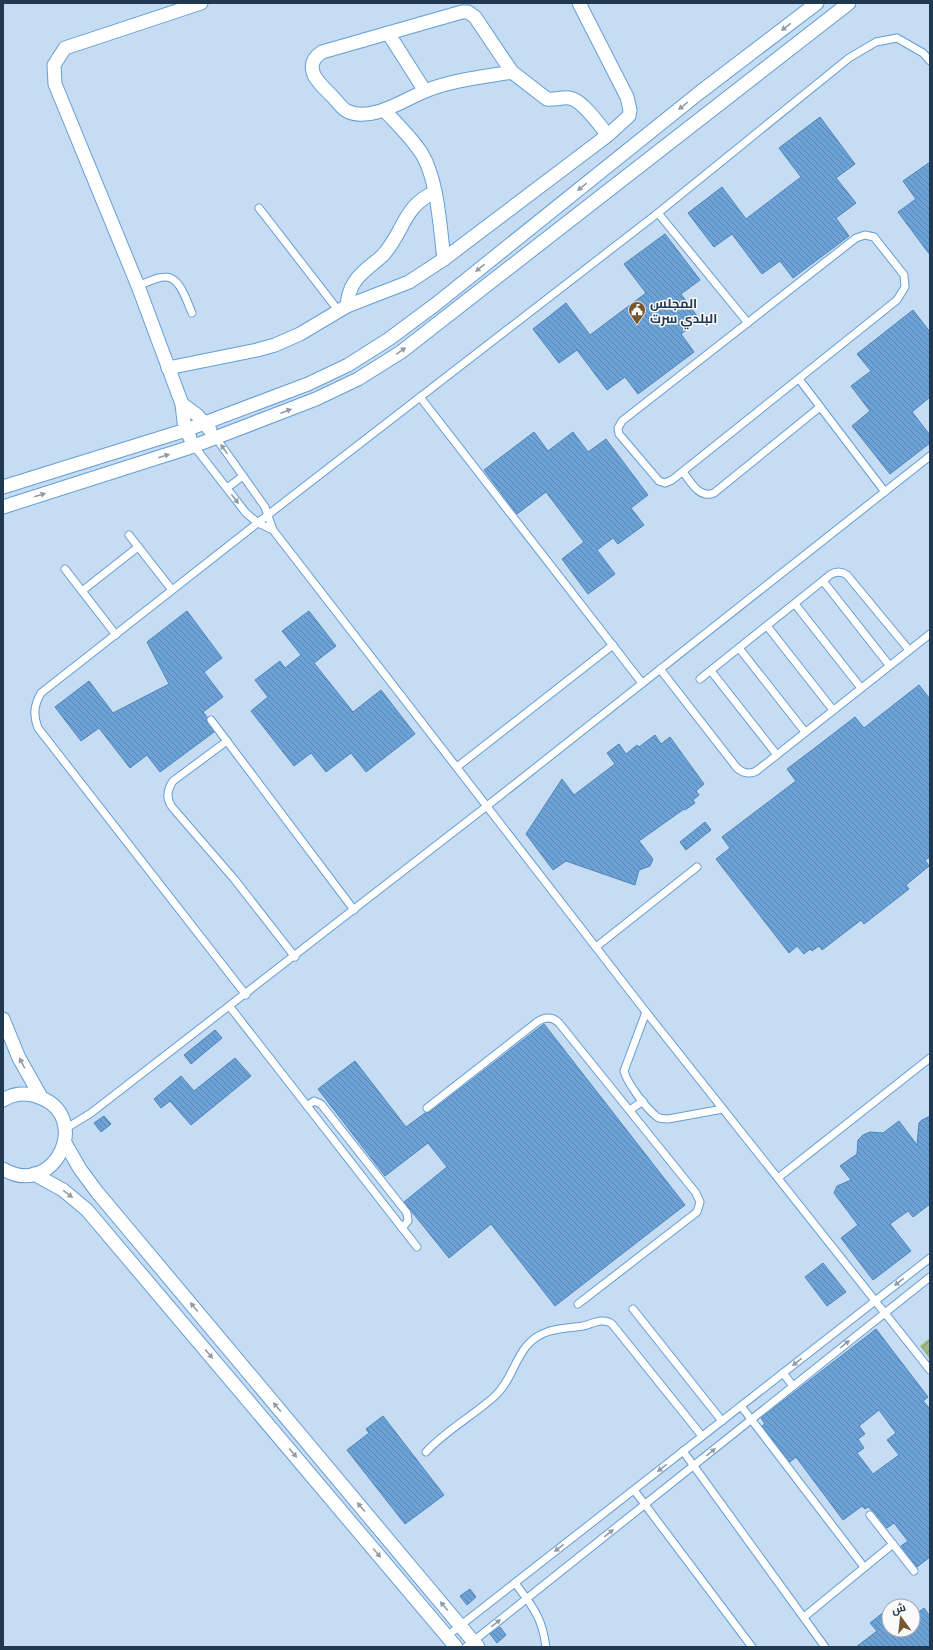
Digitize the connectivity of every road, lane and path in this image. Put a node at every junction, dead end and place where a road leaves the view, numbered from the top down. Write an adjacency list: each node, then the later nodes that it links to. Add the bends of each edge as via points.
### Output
1 (201, 3): 15 (street, via 65,48 54,65 55,84)
2 (579, 3): 10 (street, via 629,103 629,116)
3 (817, 3): 24 (street, one-way to 24, via 699,93 389,339 348,365 308,384)
4 (848, 3): 26 (street, one-way to 4, via 323,396 358,379 401,352)
5 (388, 33): 7 (street, via 468,12 475,17); 8 (street); 9 (street, via 322,52 316,56 312,64 316,79 345,110 362,114)
6 (930, 61): 13 (lane, via 923,53 897,38 876,42 849,58)
7 (512, 72): 8 (street); 10 (street, via 547,99 568,98 581,103)
8 (425, 91): 9 (street)
9 (384, 110): 11 (street, via 423,155 432,176)
10 (608, 135): 14 (street)
11 (435, 192): 14 (street); 16 (street, via 414,206 390,246 355,280)
12 (259, 208): 16 (lane)
13 (658, 213): 18 (lane); 21 (lane)
14 (444, 259): 16 (street, via 409,282)
15 (138, 286): 17 (lane, via 162,277 172,278); 19 (street)
16 (343, 308): 19 (street, via 300,334 275,345)
17 (192, 313)
18 (748, 323): 20 (lane, via 856,238 874,237 904,275 905,287 898,300); 29 (lane, via 622,421 618,428 619,434 659,481 665,483)
19 (168, 368): 22 (street)
20 (799, 379): 23 (lane); 29 (lane)
21 (420, 397): 35 (lane); 48 (lane)
22 (182, 404): 24 (street); 25 (street)
23 (820, 407): 29 (lane, via 714,494 700,493); 33 (lane)
24 (205, 423): 25 (street); 26 (street)
25 (186, 430): 27 (street); 31 (street)
26 (216, 438): 27 (street); 30 (lane, one-way to 26)
27 (194, 446): 32 (lane); 34 (street, one-way to 27)
28 (930, 456): 33 (lane)
29 (683, 472)
30 (243, 476): 32 (lane); 35 (lane)
31 (3, 487)
32 (227, 488): 36 (lane, one-way to 36, via 246,513)
33 (885, 492): 52 (lane)
34 (3, 507)
35 (269, 514): 36 (lane); 37 (lane)
36 (258, 523): 37 (lane); 42 (lane)
37 (273, 530): 62 (lane)
38 (129, 535): 39 (lane)
39 (138, 547): 42 (lane); 43 (lane)
40 (65, 568): 43 (lane)
41 (823, 580): 44 (lane); 50 (lane, via 837,572 847,575); 51 (lane)
42 (172, 590): 46 (lane)
43 (82, 591): 46 (lane)
44 (795, 604): 45 (lane); 56 (lane)
45 (767, 626): 49 (lane); 57 (lane)
46 (116, 634): 68 (lane, via 41,693 34,710 36,724)
47 (930, 634): 50 (lane)
48 (613, 645): 55 (lane); 62 (lane)
49 (739, 648): 53 (lane); 59 (lane)
50 (909, 650): 51 (lane)
51 (889, 665): 56 (lane)
52 (660, 669): 55 (lane); 61 (lane, via 740,771 753,772)
53 (711, 671): 54 (lane); 61 (lane)
54 (700, 679)
55 (642, 682): 63 (lane)
56 (861, 688): 57 (lane)
57 (833, 710): 59 (lane)
58 (211, 720): 60 (lane)
59 (805, 732): 61 (lane)
60 (227, 741): 65 (lane); 67 (lane, via 173,782 168,790 168,799)
61 (777, 755)
62 (457, 767): 63 (lane)
63 (487, 806): 65 (lane); 66 (lane)
64 (697, 868): 66 (lane)
65 (354, 910): 67 (lane)
66 (596, 947): 70 (lane)
67 (295, 957): 68 (lane)
68 (246, 995): 69 (lane)
69 (230, 1007): 76 (lane); 80 (lane, via 91,1113)
70 (646, 1012): 75 (lane, via 624,1071 625,1077); 78 (lane)
71 (3, 1018): 73 (street, one-way to 71, via 19,1058)
72 (930, 1058): 84 (lane)
73 (41, 1097): 74 (street, via 23,1094); 80 (street, via 60,1114)
74 (3, 1100)
75 (643, 1101): 78 (lane, via 656,1116 668,1120); 79 (lane)
76 (307, 1106): 85 (lane); 85 (lane, via 314,1101 321,1104 407,1213 408,1221)
77 (427, 1108): 79 (lane, via 537,1022 548,1018 559,1023)
78 (723, 1109): 84 (lane)
79 (630, 1110): 90 (lane, via 698,1196 700,1206 694,1214)
80 (65, 1129): 81 (street)
81 (64, 1143): 83 (street, via 62,1151 51,1166); 112 (street, one-way to 81, via 98,1192)
82 (4, 1171): 83 (street, via 25,1176)
83 (34, 1174): 113 (street, one-way to 113, via 62,1190 87,1210)
84 (778, 1178): 89 (lane)
85 (402, 1228): 86 (lane)
86 (417, 1247)
87 (930, 1258): 89 (lane, one-way to 89)
88 (930, 1277): 92 (lane)
89 (875, 1300): 92 (lane); 94 (lane, one-way to 94)
90 (578, 1304)
91 (633, 1309): 98 (lane)
92 (885, 1312): 93 (lane); 95 (lane, one-way to 92)
93 (930, 1370)
94 (783, 1373): 95 (lane); 96 (lane)
95 (793, 1386): 97 (lane)
96 (741, 1406): 97 (lane); 98 (lane)
97 (751, 1419): 102 (lane, one-way to 97); 107 (lane)
98 (722, 1421): 99 (lane)
99 (702, 1436): 100 (lane); 101 (lane, via 612,1324 605,1320 545,1332 532,1340 521,1352 507,1382 496,1395)
100 (683, 1451): 102 (lane); 103 (lane, one-way to 103)
101 (426, 1452)
102 (693, 1466): 104 (lane); 111 (lane)
103 (634, 1490): 104 (lane); 109 (lane, one-way to 109)
104 (644, 1504): 110 (lane, one-way to 104); 117 (lane)
105 (870, 1515): 106 (lane)
106 (893, 1544): 107 (lane); 108 (lane)
107 (864, 1567): 111 (lane)
108 (914, 1571)
109 (515, 1583): 110 (lane); 112 (lane)
110 (527, 1598): 114 (lane, one-way to 110); 116 (lane, via 542,1624)
111 (804, 1617): 118 (lane)
112 (461, 1626): 113 (lane); 114 (street)
113 (447, 1636): 115 (street)
114 (473, 1645)
115 (456, 1647)
116 (546, 1647)
117 (752, 1647)
118 (825, 1647)

